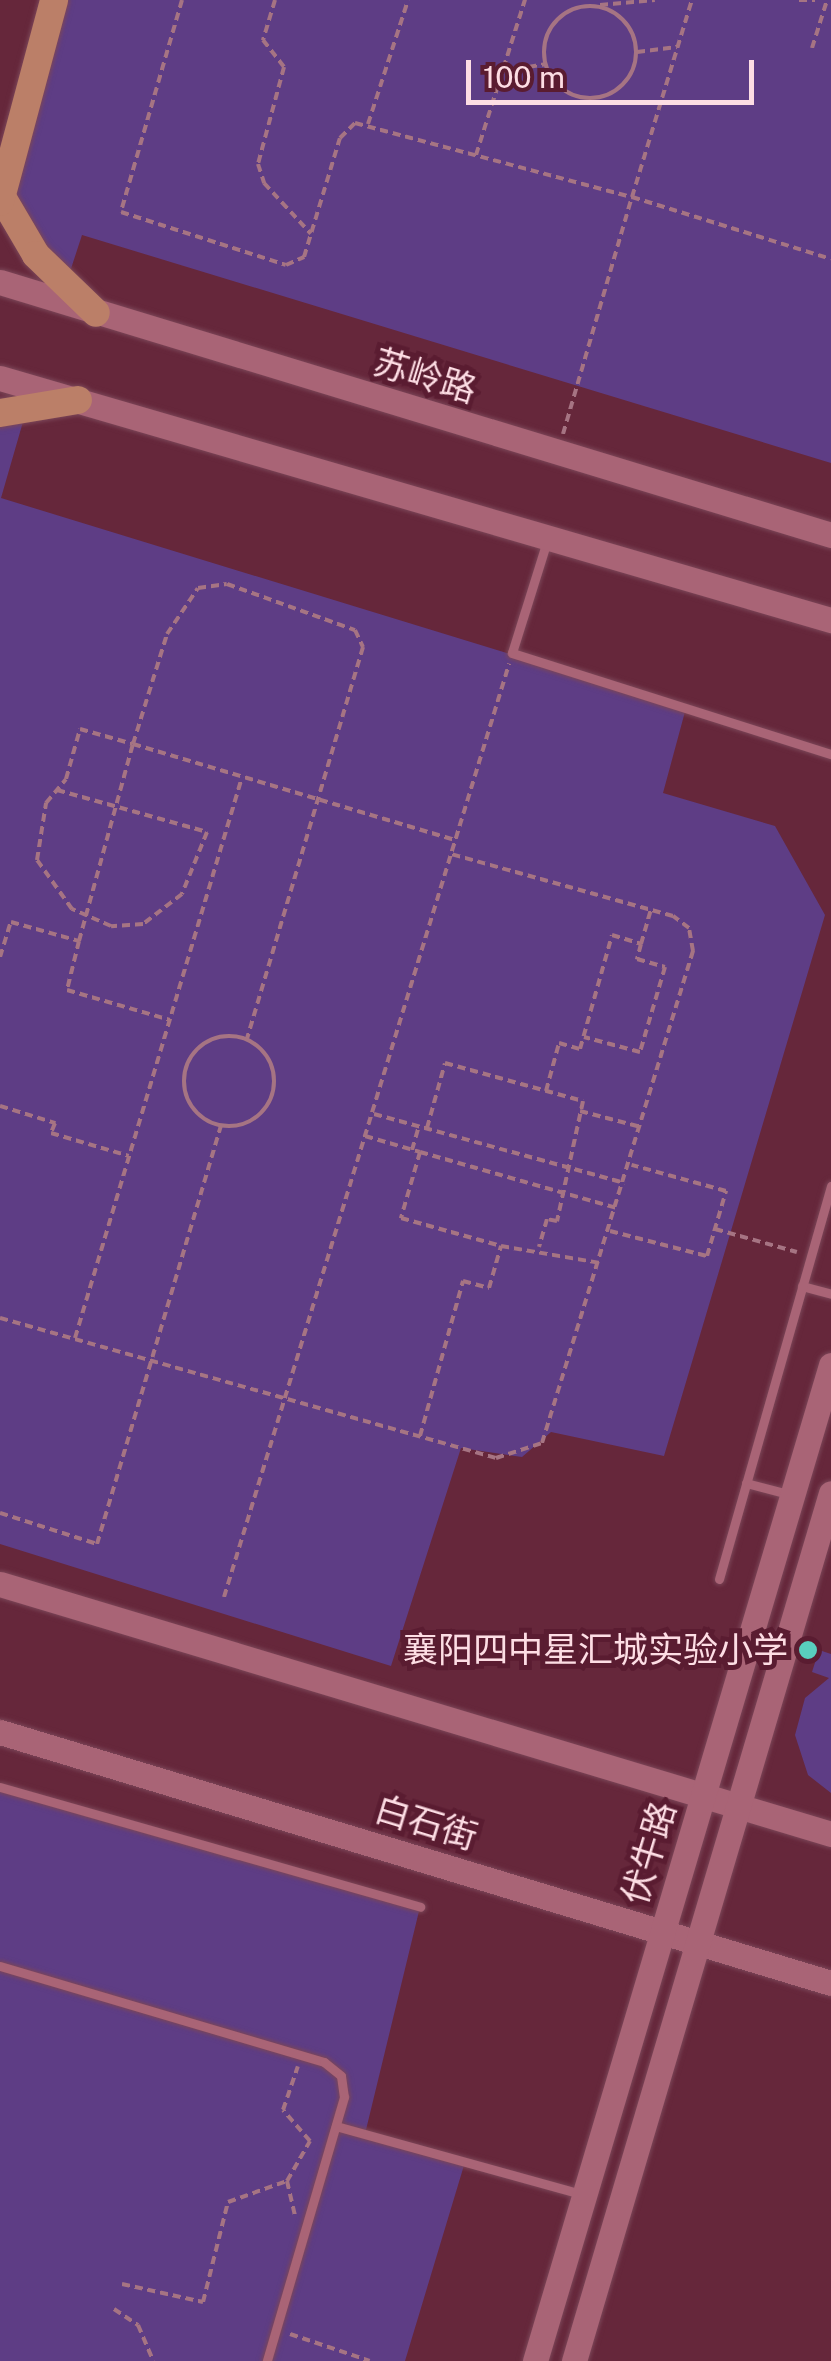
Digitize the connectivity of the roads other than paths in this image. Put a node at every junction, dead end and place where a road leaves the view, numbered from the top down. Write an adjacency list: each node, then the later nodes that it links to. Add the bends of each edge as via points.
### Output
1 (54, 0): 2 (main road)
2 (28, 90): 3 (main road); 4 (main road)
3 (0, 136)
4 (1, 199): 6 (main road, via 36,255)
5 (0, 282): 6 (street, 苏岭路)
6 (96, 312): 10 (street, 苏岭路)
7 (0, 378): 8 (street)
8 (78, 400): 9 (main road); 11 (street)
9 (0, 412)
10 (831, 535)
11 (548, 538): 12 (street); 13 (lane, via 512,654)
12 (831, 620)
13 (831, 754)
14 (831, 1186): 15 (lane)
15 (826, 1220): 16 (lane)
16 (802, 1286): 17 (lane); 19 (lane)
17 (831, 1294)
18 (831, 1365): 21 (street, 伏牛路)
19 (746, 1482): 21 (lane); 22 (lane)
20 (831, 1493): 27 (street)
21 (792, 1496): 26 (street, 伏牛路)
22 (719, 1580)
23 (0, 1584): 26 (street)
24 (0, 1732): 30 (street, 白石街)
25 (0, 1788): 29 (lane)
26 (703, 1795): 27 (street); 30 (street, 伏牛路)
27 (738, 1806): 28 (street); 31 (street)
28 (831, 1834)
29 (420, 1907)
30 (662, 1931): 31 (street, 白石街); 35 (street, 伏牛路)
31 (698, 1942): 33 (street, 白石街); 38 (street)
32 (0, 1966): 34 (lane, via 302,2056 341,2076)
33 (831, 1983)
34 (336, 2126): 35 (lane); 36 (lane)
35 (584, 2195): 37 (street, 伏牛路)
36 (267, 2361)
37 (535, 2361)
38 (574, 2361)

